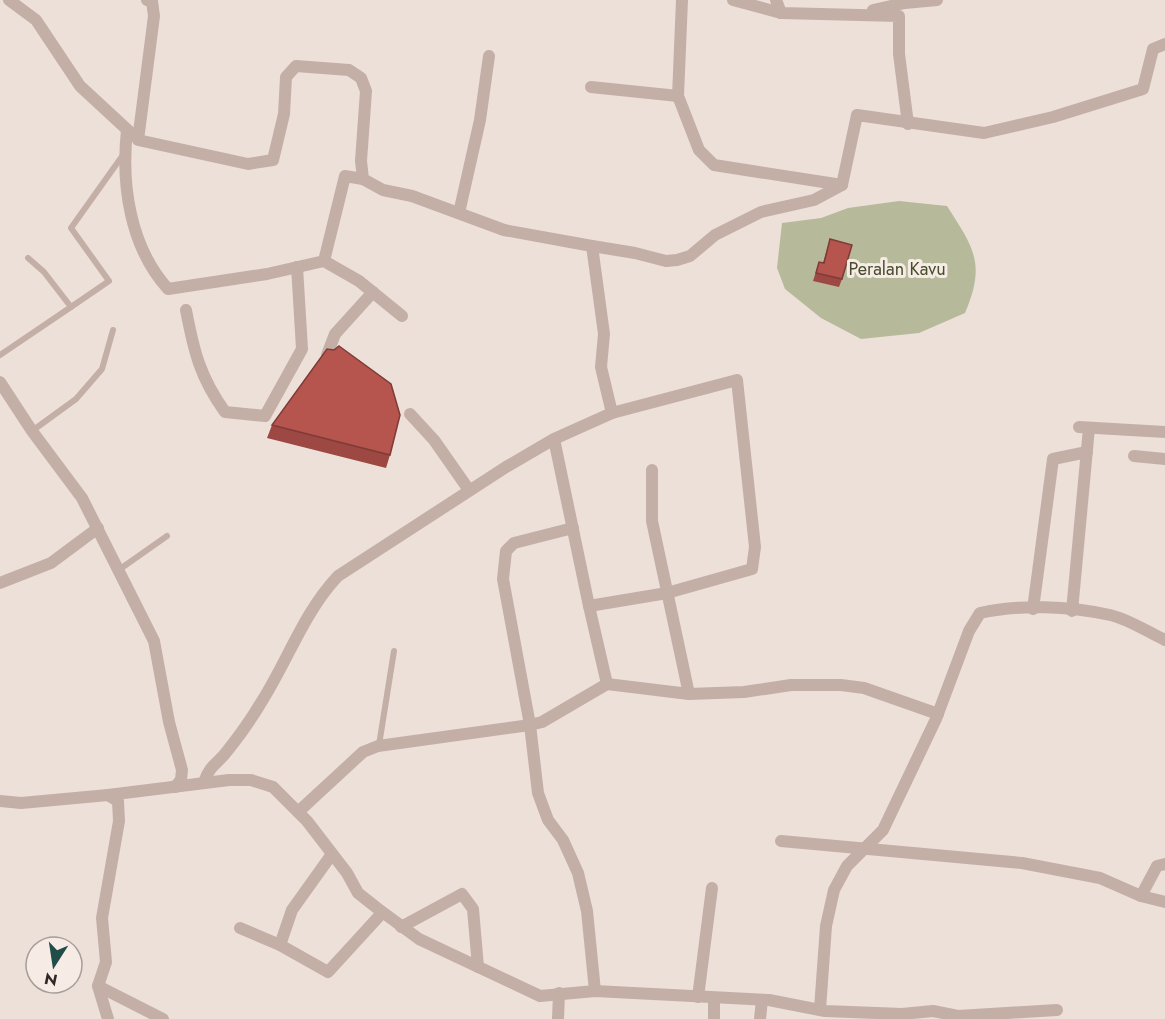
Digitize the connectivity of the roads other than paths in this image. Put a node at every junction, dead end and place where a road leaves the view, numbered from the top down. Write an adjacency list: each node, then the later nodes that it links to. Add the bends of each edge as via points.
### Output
1 (9, 0): 14 (street, via 36,20 80,86)
2 (150, 0): 15 (street, via 154,16 152,48)
3 (682, 0): 12 (street)
4 (733, 0): 7 (street)
5 (776, 0): 7 (street)
6 (937, 0): 8 (street)
7 (781, 13): 8 (street)
8 (858, 14): 13 (street, via 899,16 899,54)
9 (1165, 44): 13 (street, via 1153,49 1143,89 1118,99 984,133)
10 (489, 56): 19 (street, via 480,120)
11 (591, 87): 12 (street)
12 (678, 96): 18 (street, via 699,150 714,165)
13 (908, 124): 18 (street, via 857,116)
14 (128, 130): 15 (street); 16 (street)
15 (138, 140): 17 (street, via 248,164 273,160 285,114 286,77 296,66 349,70 361,78 366,90)
16 (125, 153): 23 (street, via 132,224 154,273 168,289); 25 (lane, via 71,228 109,281)
17 (363, 179): 19 (street, via 383,190); 22 (street, via 345,176)
18 (842, 184): 20 (street, via 814,200 762,212 715,235 690,256 677,260)
19 (459, 213): 20 (street, via 504,230)
20 (592, 246): 32 (street, via 604,334 601,367)
21 (28, 258): 25 (lane)
22 (324, 261): 23 (street); 24 (street)
23 (297, 267): 26 (street, via 302,349 265,416 225,412 206,386)
24 (373, 292): 27 (street); 30 (street, via 335,334)
25 (71, 307): 29 (lane)
26 (186, 310)
27 (402, 316)
28 (113, 330): 34 (lane, via 102,369 76,399)
29 (0, 355)
30 (327, 355)
31 (0, 382): 34 (street)
32 (612, 413): 36 (street); 47 (street, via 737,380 755,547 752,569)
33 (410, 414): 41 (street, via 434,440)
34 (32, 431): 42 (street, via 82,498)
35 (1165, 432): 37 (street, via 1084,428)
36 (554, 439): 41 (street); 43 (street)
37 (1087, 452): 49 (street, via 1053,459); 50 (street)
38 (1134, 456): 39 (street)
39 (1165, 459)
40 (652, 470): 47 (street, via 652,521)
41 (469, 490): 58 (street, via 338,576 325,590 262,702 227,752 210,767)
42 (98, 528): 45 (street); 46 (street, via 51,563)
43 (573, 528): 48 (street); 56 (street, via 514,543 506,551 503,579)
44 (167, 536): 45 (lane)
45 (120, 569): 59 (street, via 154,641 182,770)
46 (0, 583)
47 (667, 593): 48 (street); 54 (street)
48 (589, 606): 53 (street)
49 (1033, 609): 50 (street); 55 (street, via 980,613 969,631)
50 (1072, 611): 51 (street, via 1111,615)
51 (1165, 640)
52 (394, 651): 57 (lane)
53 (607, 684): 54 (street); 56 (street)
54 (689, 694): 55 (street, via 841,685 864,688)
55 (938, 714): 64 (street, via 883,830)
56 (530, 725): 57 (street); 76 (street, via 538,793 548,820 563,840 578,873 587,911)
57 (378, 746): 62 (street, via 363,752)
58 (204, 782): 59 (street); 62 (street, via 251,780 273,788)
59 (175, 787): 60 (street)
60 (108, 795): 61 (street, via 21,803); 75 (street, via 118,801 119,821 102,918 106,962)
61 (0, 801)
62 (298, 812): 65 (street)
63 (781, 841): 64 (street)
64 (867, 847): 68 (street, via 1022,863 1100,878); 81 (street, via 847,866 834,890 826,926)
65 (332, 854): 70 (street, via 358,893); 73 (street, via 292,910)
66 (1165, 864): 68 (street, via 1158,866)
67 (712, 888): 78 (street)
68 (1141, 896): 69 (street)
69 (1165, 902)
70 (382, 913): 71 (street); 73 (street, via 328,972)
71 (401, 927): 74 (street); 74 (street, via 462,894 473,909)
72 (240, 928): 73 (street)
73 (280, 945)
74 (478, 967): 77 (street, via 540,996)
75 (98, 986): 85 (street); 86 (street)
76 (595, 991): 77 (street); 78 (street)
77 (559, 993): 87 (street)
78 (698, 997): 79 (street)
79 (714, 998): 80 (street); 88 (street)
80 (762, 999): 81 (street); 89 (street)
81 (820, 1009): 83 (street)
82 (1057, 1010): 84 (street)
83 (875, 1015): 84 (street, via 933,1011)
84 (959, 1017)
85 (108, 1019)
86 (163, 1019)
87 (558, 1019)
88 (714, 1019)
89 (760, 1019)

